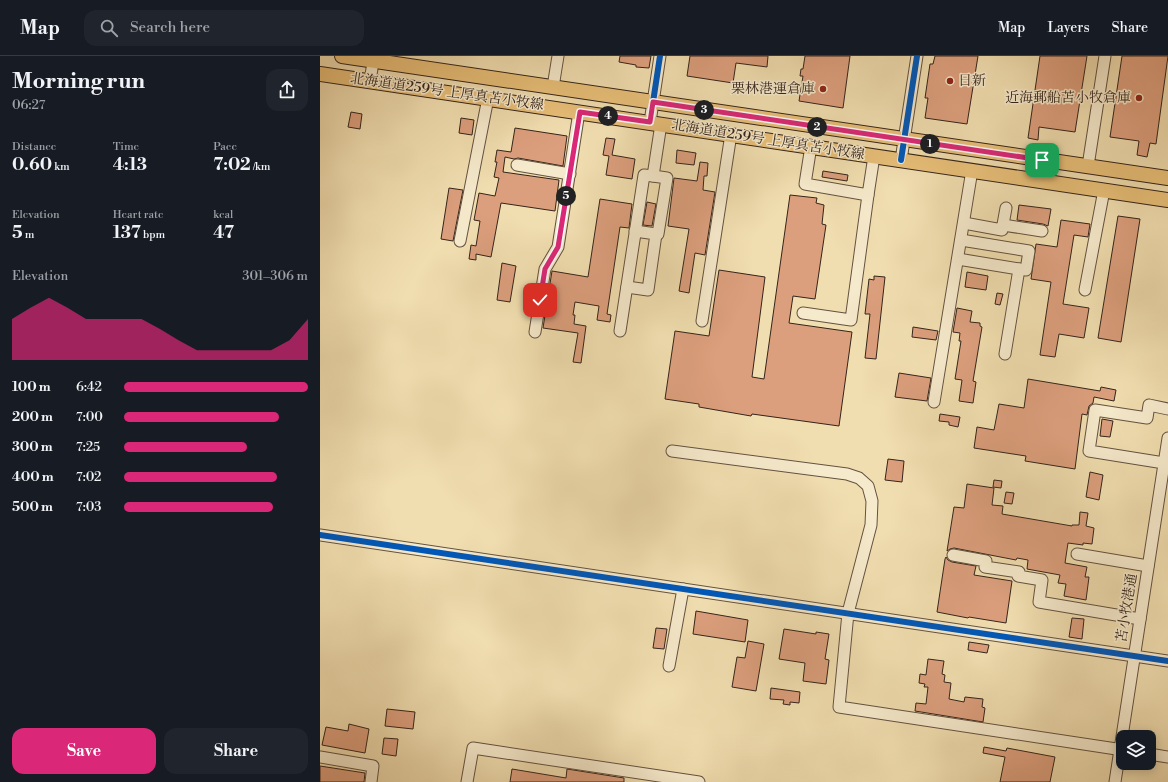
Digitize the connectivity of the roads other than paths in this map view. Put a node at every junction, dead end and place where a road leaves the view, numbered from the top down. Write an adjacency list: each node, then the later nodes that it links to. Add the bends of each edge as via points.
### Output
1 (342, 56): 6 (main road, 北海道道259号 上厚真苫小牧線)
2 (558, 56): 9 (street)
3 (660, 56): 11 (street)
4 (917, 56): 15 (street)
5 (1105, 56): 20 (street)
6 (373, 58): 8 (street); 9 (main road, 北海道道259号 上厚真苫小牧線)
7 (320, 74): 8 (main road, 北海道道259号 上厚真苫小牧線)
8 (370, 81): 10 (main road, 北海道道259号 上厚真苫小牧線)
9 (553, 87): 11 (main road, 北海道道259号 上厚真苫小牧線)
10 (488, 98): 12 (main road, 北海道道259号 上厚真苫小牧線); 35 (street)
11 (653, 102): 13 (street); 15 (main road, 北海道道259号 上厚真苫小牧線)
12 (580, 112): 13 (main road, 北海道道259号 上厚真苫小牧線); 22 (street)
13 (655, 123): 14 (main road, 北海道道259号 上厚真苫小牧線); 23 (street)
14 (731, 134): 16 (main road, 北海道道259号 上厚真苫小牧線); 41 (street)
15 (904, 140): 18 (street); 20 (main road, 北海道道259号 上厚真苫小牧線)
16 (811, 146): 17 (main road, 北海道道259号 上厚真苫小牧線); 26 (street, via 804,184)
17 (874, 156): 18 (main road, 北海道道259号 上厚真苫小牧線); 26 (street)
18 (901, 160): 21 (main road, 北海道道259号 上厚真苫小牧線)
19 (517, 165): 22 (street)
20 (1088, 166): 24 (main road, 北海道道259号 上厚真苫小牧線)
21 (972, 170): 25 (main road, 北海道道259号 上厚真苫小牧線); 29 (street)
22 (570, 174): 43 (street, via 558,247 545,269)
23 (653, 176): 31 (street, via 644,175); 33 (street, via 667,178)
24 (1168, 178)
25 (1104, 190): 27 (main road, 北海道道259号 上厚真苫小牧線); 39 (street)
26 (868, 195): 40 (street, via 851,320)
27 (1168, 200)
28 (1006, 208): 30 (street)
29 (964, 223): 30 (street, via 1002,230); 34 (street)
30 (1003, 225): 32 (street)
31 (635, 231): 33 (street); 38 (street)
32 (1042, 231)
33 (656, 234): 38 (street, via 648,290)
34 (961, 240): 36 (street); 37 (street, via 1029,251 1026,270)
35 (460, 241)
36 (958, 259): 37 (street); 45 (street)
37 (1019, 269): 44 (street)
38 (627, 287): 42 (street)
39 (1086, 290)
40 (803, 313)
41 (702, 321)
42 (620, 331)
43 (535, 332)
44 (1005, 354)
45 (934, 402)
46 (1168, 408): 49 (street, via 1148,406 1146,418 1096,410 1089,451)
47 (1168, 438): 49 (street, 苫小牧港通)
48 (672, 451): 55 (street, via 847,474 868,486 872,501 871,525)
49 (1164, 462): 53 (street, 苫小牧港通)
50 (320, 535): 54 (street)
51 (1077, 554): 53 (street)
52 (953, 555): 56 (street, via 986,561 985,567 1019,572 1018,576 1042,580 1039,602)
53 (1148, 566): 56 (street, 苫小牧港通)
54 (683, 589): 55 (street); 59 (street)
55 (848, 613): 57 (street); 61 (street, via 839,707)
56 (1140, 619): 57 (street, 苫小牧港通)
57 (1134, 656): 58 (street); 60 (street, 苫小牧港通)
58 (1168, 661)
59 (669, 666)
60 (1124, 730)
61 (1116, 749)
62 (1156, 755): 63 (street)
63 (1168, 757)
64 (320, 758): 66 (street, via 373,766)
65 (1117, 770): 69 (street, 苫小牧港通)
66 (371, 782)
67 (467, 782): 68 (street, via 473,748)
68 (699, 782)
69 (1115, 782)

